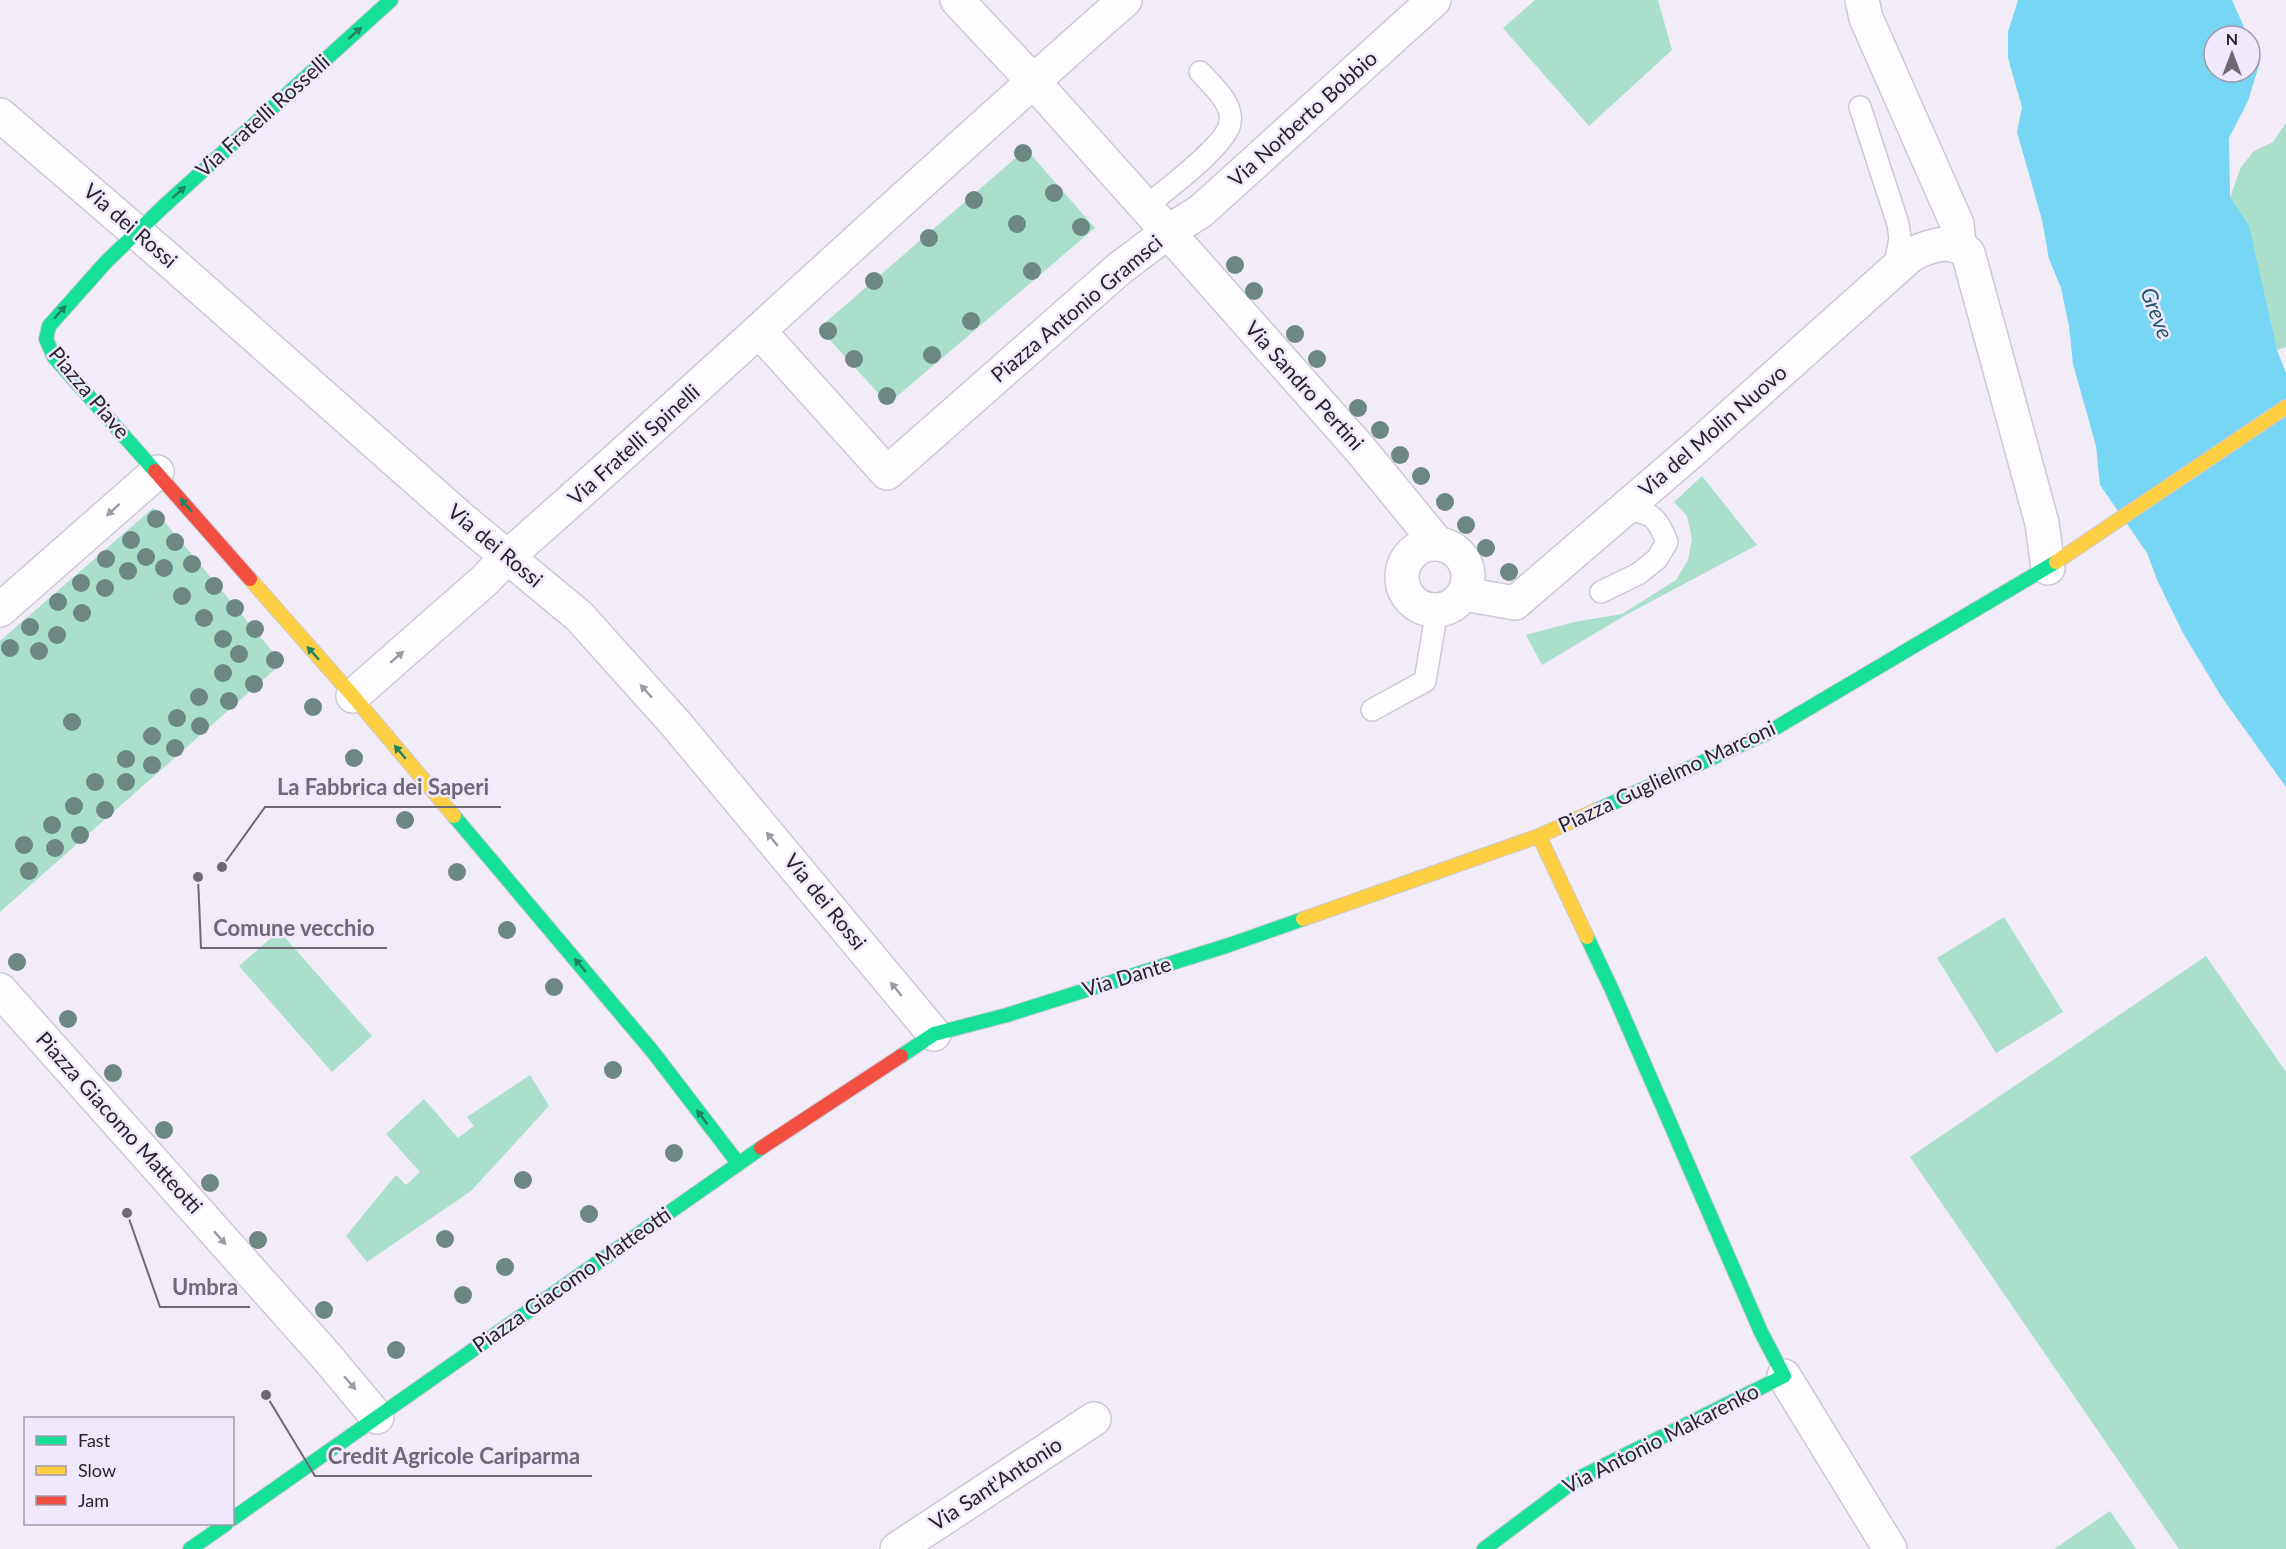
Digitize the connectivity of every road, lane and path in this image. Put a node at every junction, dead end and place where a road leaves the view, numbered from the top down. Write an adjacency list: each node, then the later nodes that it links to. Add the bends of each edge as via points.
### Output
1 (391, 0): 12 (street, Via Fratelli Rosselli, one-way to 1)
2 (957, 0): 7 (street, Piazza Antonio Gramsci)
3 (1125, 0): 7 (street)
4 (1434, 0): 11 (street, Via Norberto Bobbio, via 1201,211)
5 (1862, 0): 13 (street, via 1866,18 1957,224)
6 (1200, 72): 10 (lane, via 1227,106 1231,122 1222,141)
7 (1033, 81): 10 (street, Piazza Antonio Gramsci); 15 (street)
8 (1860, 107): 14 (lane, via 1898,224 1900,238)
9 (0, 115): 12 (street, Via dei Rossi)
10 (1144, 208): 11 (street, Piazza Antonio Gramsci)
11 (1168, 232): 15 (street, Piazza Antonio Gramsci, via 1120,268 887,473); 19 (street, Via Sandro Pertini, via 1360,448)
12 (137, 233): 17 (street, Piazza Piave, one-way to 12, via 54,357 45,338 56,317); 20 (street, Via dei Rossi)
13 (1959, 245): 14 (street, Via del Molin Nuovo, via 1940,244 1923,249); 21 (street, via 1968,253 2042,523)
14 (1894, 270): 18 (street, Via del Molin Nuovo)
15 (760, 332): 20 (street, Via Fratelli Spinelli)
16 (2286, 407): 21 (street, Piazza Guglielmo Marconi)
17 (157, 472): 24 (street, one-way to 24); 25 (street, Piazza Piave, one-way to 17)
18 (1623, 509): 22 (lane, via 1644,512 1659,522 1667,542 1658,559); 23 (street, Via del Molin Nuovo, via 1515,603)
19 (1437, 543): 23 (street, Via Sandro Pertini, via 1457,552 1468,572 1468,583); 23 (street, via 1426,544 1408,556 1401,576 1408,597 1416,605)
20 (507, 557): 25 (street, Via Fratelli Spinelli, one-way to 20); 29 (street, Via dei Rossi, one-way to 20, via 669,716 579,616)
21 (2048, 568): 27 (street, Piazza Guglielmo Marconi, via 1767,733)
22 (1601, 592)
23 (1450, 602): 26 (lane, via 1425,681)
24 (0, 610)
25 (353, 696): 30 (street, one-way to 25, via 646,1044)
26 (1372, 710)
27 (1539, 836): 29 (street, Via Dante, via 1229,945); 31 (street, Piazza Guglielmo Marconi)
28 (0, 990): 32 (street, Piazza Giacomo Matteotti, one-way to 32)
29 (934, 1034): 30 (street, Via Dante)
30 (738, 1163): 32 (street, Piazza Giacomo Matteotti)
31 (1784, 1376): 38 (street, Via Antonio Makarenko, via 1584,1475); 39 (street)
32 (377, 1417): 34 (street)
33 (1094, 1419): 37 (street, Via Sant'Antonio)
34 (234, 1518)
35 (225, 1525): 36 (street)
36 (190, 1549)
37 (897, 1549)
38 (1484, 1549)
39 (1890, 1549)

